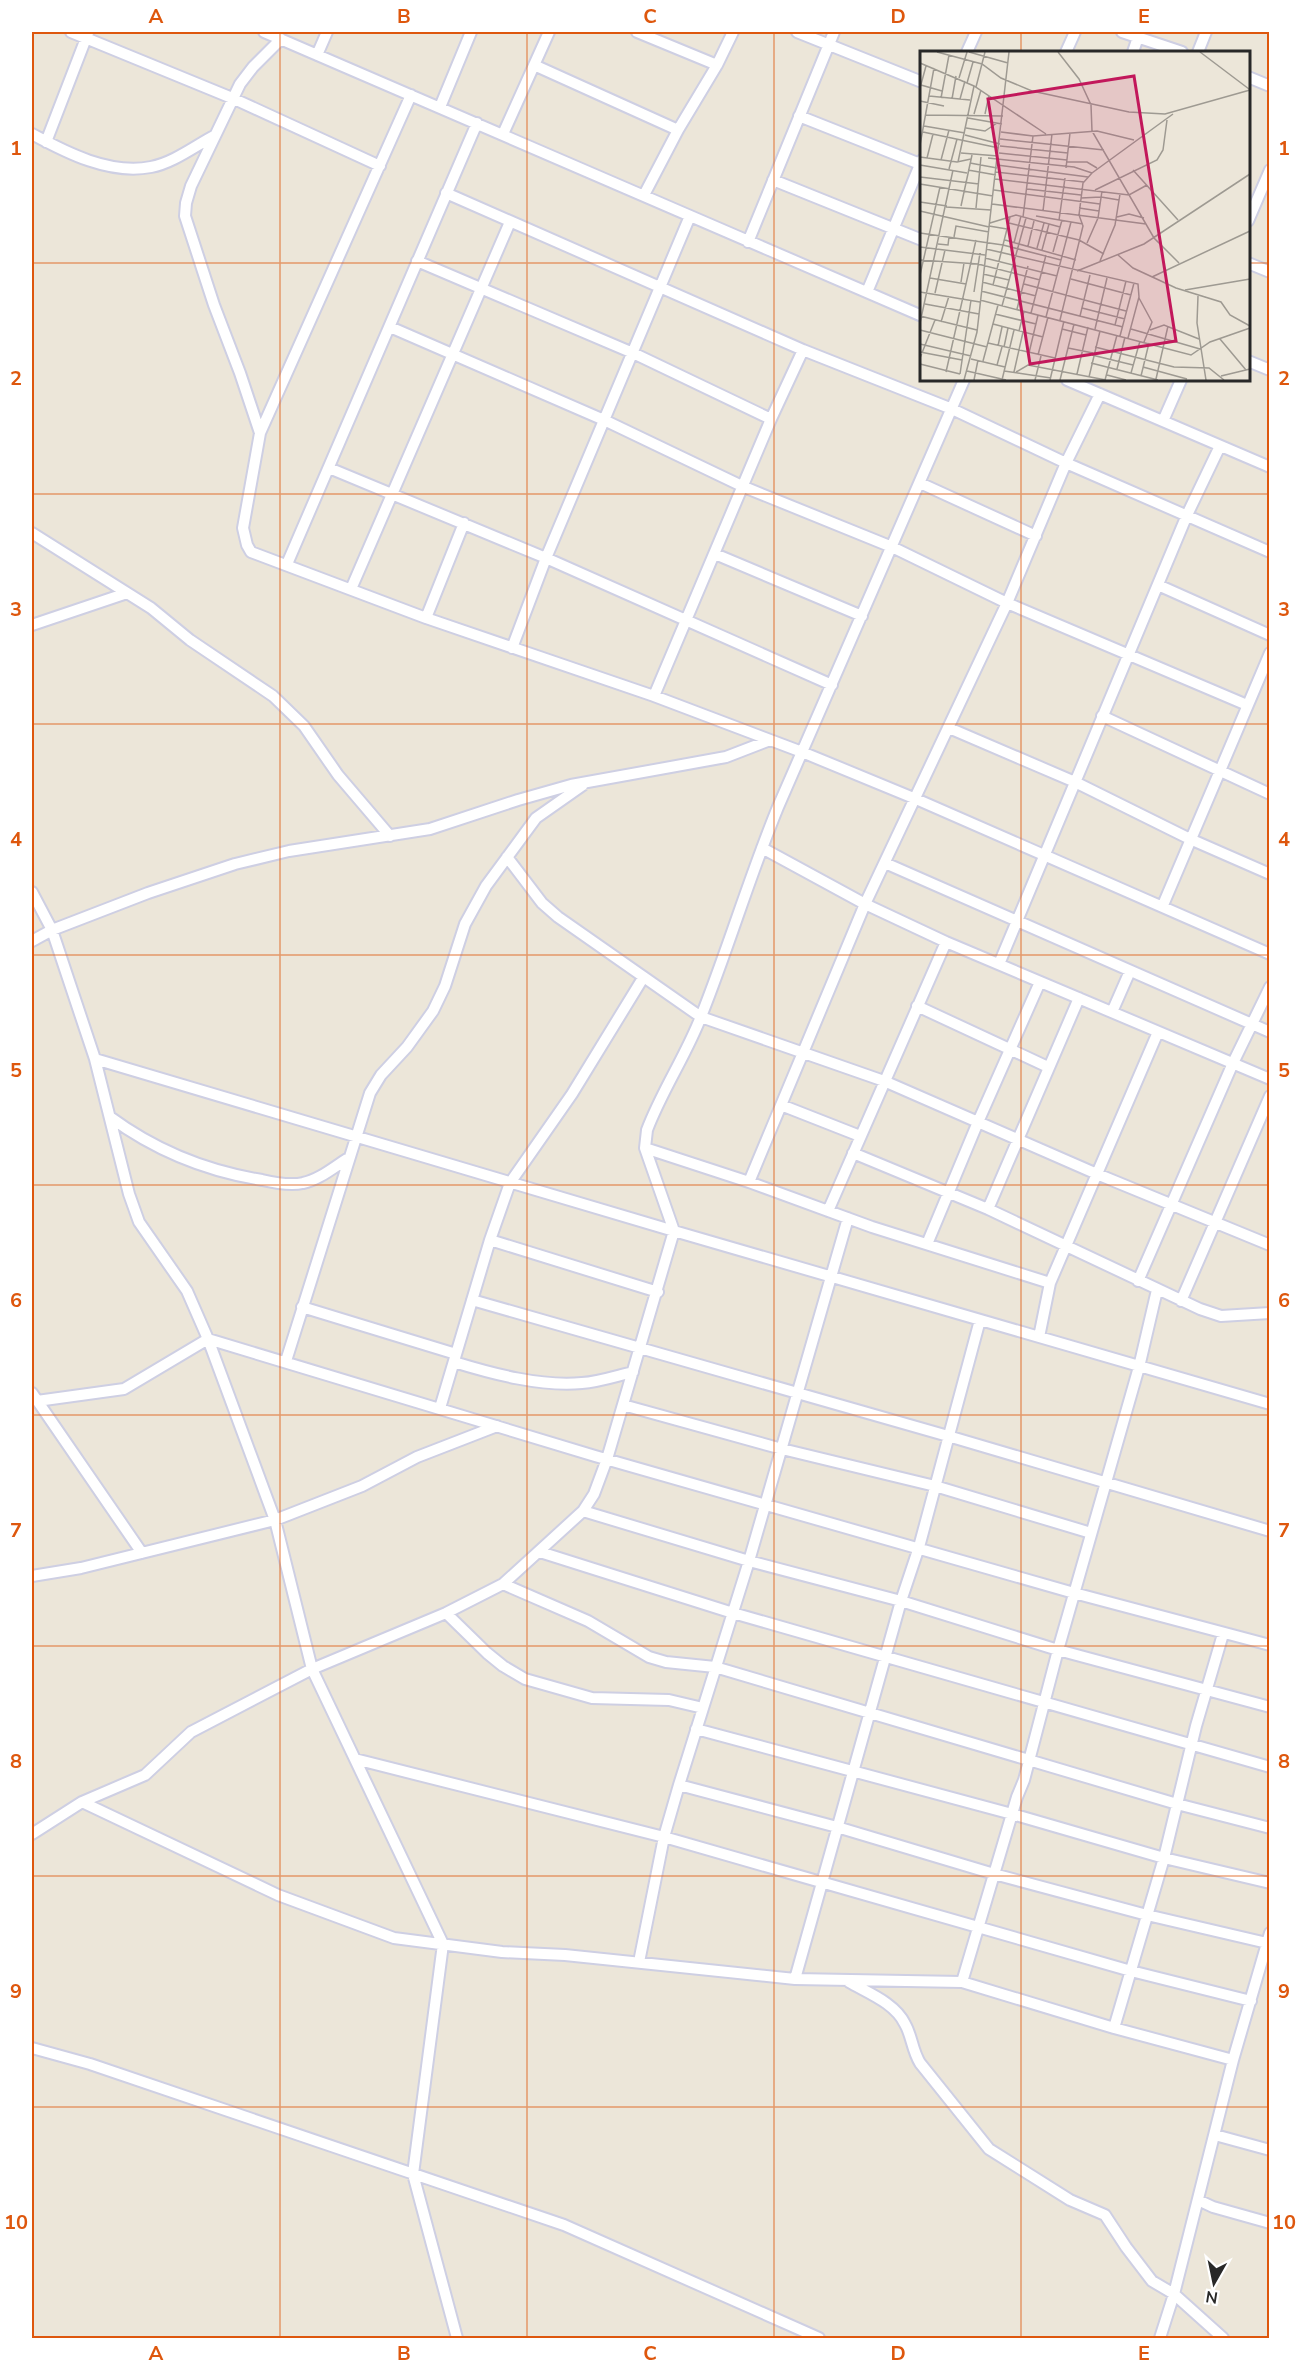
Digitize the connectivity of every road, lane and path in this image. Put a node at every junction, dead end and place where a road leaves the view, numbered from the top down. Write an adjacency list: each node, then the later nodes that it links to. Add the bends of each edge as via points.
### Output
1 (71, 32): 14 (street)
2 (264, 32): 16 (street)
3 (327, 32): 23 (street)
4 (471, 32): 31 (street)
5 (549, 32): 24 (street)
6 (637, 32): 25 (street)
7 (733, 32): 25 (street)
8 (797, 32): 17 (street)
9 (834, 32): 17 (street)
10 (976, 32): 18 (street)
11 (1076, 32): 19 (street)
12 (1122, 32): 15 (street)
13 (1206, 32): 22 (street)
14 (87, 35): 30 (street); 38 (street)
15 (1138, 37): 20 (street); 21 (street)
16 (281, 39): 23 (street); 30 (street, via 253,67)
17 (828, 45): 27 (street); 32 (street)
18 (967, 51)
19 (1066, 51)
20 (1133, 51)
21 (1179, 51)
22 (1198, 51)
23 (317, 55): 29 (street)
24 (534, 65): 34 (street); 36 (street)
25 (717, 65): 34 (street)
26 (1250, 79): 28 (street)
27 (920, 82)
28 (1269, 86)
29 (411, 95): 31 (street); 41 (street)
30 (232, 98): 37 (street); 41 (street)
31 (440, 107): 33 (street)
32 (799, 116): 39 (street); 43 (street)
33 (477, 123): 36 (street); 44 (street)
34 (678, 130): 45 (street)
35 (32, 134): 38 (street)
36 (503, 134): 45 (street)
37 (215, 136): 38 (street, via 151,167 101,165); 73 (street, via 191,186 185,216)
38 (46, 142)
39 (920, 162)
40 (920, 164): 49 (street)
41 (380, 166): 73 (street)
42 (1269, 170): 47 (street)
43 (773, 180): 49 (street); 51 (street)
44 (446, 193): 48 (street); 52 (street)
45 (644, 195): 46 (street)
46 (690, 216): 51 (street); 55 (street)
47 (1250, 216)
48 (510, 222): 55 (street); 56 (street)
49 (893, 228): 50 (street); 57 (street)
50 (920, 240)
51 (748, 242): 57 (street)
52 (417, 261): 56 (street); 59 (street)
53 (1250, 264): 54 (street)
54 (1269, 272)
55 (661, 288): 60 (street); 61 (street)
56 (482, 289): 61 (street); 62 (street)
57 (867, 292): 58 (street)
58 (920, 316)
59 (390, 327): 62 (street); 77 (street)
60 (803, 350): 69 (street); 70 (street)
61 (633, 352): 70 (street); 71 (street)
62 (454, 354): 71 (street); 80 (street)
63 (1250, 362): 64 (street)
64 (1269, 370)
65 (964, 381): 69 (street)
66 (1181, 381): 72 (street)
67 (1081, 382): 68 (street)
68 (1100, 394): 72 (street); 75 (street)
69 (952, 409): 75 (street); 78 (street)
70 (771, 419): 79 (street)
71 (604, 420): 79 (street); 88 (street)
72 (1163, 421): 74 (street)
73 (260, 433): 89 (street, via 243,528 252,552)
74 (1220, 446): 76 (street); 81 (street)
75 (1066, 463): 81 (street); 84 (street)
76 (1269, 467)
77 (329, 468): 80 (street); 89 (street)
78 (920, 483): 84 (street); 85 (street)
79 (744, 487): 85 (street); 87 (street)
80 (392, 493): 82 (street); 91 (street)
81 (1187, 515): 86 (street); 90 (street)
82 (464, 523): 88 (street); 95 (street)
83 (32, 533): 92 (street)
84 (1036, 536): 93 (street)
85 (892, 547): 93 (street); 94 (street)
86 (1269, 552)
87 (715, 554): 94 (street); 96 (street)
88 (546, 558): 96 (street); 99 (street)
89 (287, 564): 91 (street)
90 (1158, 585): 98 (street); 101 (street)
91 (351, 589): 95 (street)
92 (127, 593): 97 (street); 114 (street, via 273,696 304,726 338,775)
93 (1007, 603): 101 (street); 106 (street)
94 (862, 616): 102 (street)
95 (426, 618): 99 (street)
96 (686, 621): 102 (street); 103 (street)
97 (32, 625)
98 (1269, 635)
99 (512, 648): 103 (street)
100 (1269, 653): 104 (street)
101 (1129, 656): 104 (street); 105 (street)
102 (832, 685): 108 (street)
103 (654, 696): 107 (street)
104 (1247, 705): 109 (street)
105 (1102, 716): 109 (street); 111 (street)
106 (949, 728): 111 (street); 113 (street)
107 (770, 740): 108 (street); 110 (street, via 726,757)
108 (802, 752): 113 (street); 116 (street)
109 (1219, 771): 112 (street); 115 (street)
110 (587, 782): 114 (street, via 430,830); 118 (street, via 536,818)
111 (1075, 782): 115 (street); 117 (street)
112 (1269, 794)
113 (916, 799): 117 (street); 119 (street)
114 (390, 836): 125 (street, via 289,851 234,864)
115 (1190, 839): 120 (street); 123 (street)
116 (762, 848): 122 (street); 137 (street)
117 (1044, 855): 123 (street); 124 (street)
118 (507, 857): 131 (street, via 542,903); 153 (street, via 476,901 433,1011 381,1075)
119 (885, 862): 122 (street); 124 (street)
120 (1269, 874)
121 (32, 892): 125 (street)
122 (865, 904): 127 (street); 142 (street)
123 (1163, 905): 128 (street)
124 (1017, 922): 129 (street); 130 (street)
125 (52, 930): 126 (street); 143 (street)
126 (32, 941)
127 (946, 942): 129 (street); 135 (street)
128 (1269, 954)
129 (999, 964): 132 (street)
130 (1130, 971): 136 (street); 138 (street)
131 (643, 978): 137 (street); 160 (street, via 572,1094)
132 (1040, 982): 134 (street); 141 (street)
133 (1269, 987): 138 (street)
134 (1079, 998): 136 (street); 145 (street)
135 (917, 1006): 141 (street); 147 (street)
136 (1112, 1012): 139 (street)
137 (701, 1017): 142 (street); 155 (street, via 651,1121)
138 (1252, 1025): 140 (street); 144 (street)
139 (1158, 1032): 144 (street); 158 (street)
140 (1269, 1032)
141 (1009, 1049): 145 (street); 151 (street)
142 (802, 1053): 147 (street); 149 (street)
143 (95, 1059): 150 (street); 153 (street)
144 (1233, 1063): 146 (street); 162 (street)
145 (1048, 1067): 154 (street)
146 (1269, 1079)
147 (884, 1081): 151 (street); 152 (street)
148 (1269, 1095): 166 (street)
149 (781, 1105): 152 (street); 159 (street)
150 (110, 1117): 157 (street, via 152,1145 230,1175 304,1183); 183 (street, via 139,1222 187,1291)
151 (978, 1122): 154 (street); 161 (street)
152 (860, 1136): 156 (street)
153 (354, 1137): 157 (street); 160 (street)
154 (1018, 1139): 158 (street); 163 (street)
155 (645, 1148): 159 (street); 167 (street)
156 (853, 1153): 161 (street); 164 (street)
157 (347, 1159): 179 (street)
158 (1096, 1174): 162 (street); 171 (street)
159 (749, 1182): 164 (street)
160 (510, 1183): 167 (street); 168 (street)
161 (948, 1191): 163 (street); 169 (street)
162 (1171, 1206): 166 (street); 173 (street)
163 (988, 1209): 171 (street)
164 (828, 1211): 165 (street)
165 (848, 1218): 169 (street); 172 (street)
166 (1215, 1223): 170 (street); 178 (street)
167 (675, 1231): 172 (street); 176 (street)
168 (490, 1240): 176 (street); 177 (street)
169 (927, 1244): 174 (street)
170 (1269, 1245)
171 (1067, 1246): 173 (street); 174 (street)
172 (832, 1276): 181 (street); 189 (street)
173 (1138, 1281): 175 (street)
174 (1050, 1283): 182 (street)
175 (1157, 1290): 178 (street); 187 (street)
176 (658, 1292): 184 (street)
177 (472, 1300): 184 (street); 185 (street)
178 (1181, 1301): 180 (street, via 1221,1316)
179 (302, 1307): 185 (street); 186 (street)
180 (1269, 1313)
181 (980, 1320): 182 (street); 195 (street)
182 (1039, 1337): 187 (street)
183 (208, 1339): 186 (street); 190 (street, via 124,1389); 202 (street)
184 (640, 1348): 188 (street); 189 (street)
185 (455, 1358): 188 (street, via 504,1375 566,1384); 193 (street)
186 (286, 1361): 193 (street)
187 (1139, 1367): 191 (street); 198 (street)
188 (633, 1372): 192 (street)
189 (797, 1394): 195 (street); 196 (street)
190 (34, 1397): 207 (street)
191 (1269, 1404)
192 (623, 1405): 196 (street); 197 (street)
193 (440, 1408): 194 (street)
194 (497, 1426): 197 (street); 202 (street)
195 (948, 1436): 198 (street); 199 (street)
196 (782, 1449): 199 (street); 200 (street)
197 (608, 1459): 200 (street); 201 (street)
198 (1105, 1483): 203 (street); 204 (street)
199 (935, 1486): 204 (street); 205 (street)
200 (766, 1504): 205 (street); 208 (street)
201 (583, 1511): 206 (street); 208 (street)
202 (275, 1520): 207 (street); 220 (street)
203 (1269, 1531)
204 (1091, 1533): 211 (street)
205 (919, 1547): 211 (street); 212 (street)
206 (540, 1552): 210 (street); 214 (street)
207 (142, 1553): 209 (street)
208 (749, 1562): 212 (street); 214 (street)
209 (32, 1576)
210 (503, 1584): 213 (street); 219 (street, via 588,1621 649,1657)
211 (1074, 1593): 215 (street); 217 (street)
212 (901, 1601): 217 (street); 218 (street)
213 (446, 1613): 220 (street); 224 (street, via 487,1653 525,1679 592,1698 669,1700)
214 (733, 1613): 218 (street); 219 (street)
215 (1223, 1634): 216 (street); 221 (street)
216 (1269, 1645)
217 (1058, 1650): 221 (street); 222 (street)
218 (885, 1658): 222 (street); 225 (street)
219 (716, 1667): 224 (street); 225 (street)
220 (312, 1669): 229 (street); 233 (street, via 191,1732 145,1775)
221 (1207, 1691): 223 (street); 227 (street)
222 (1044, 1701): 227 (street); 228 (street)
223 (1269, 1707)
224 (703, 1708): 226 (street)
225 (869, 1713): 228 (street); 231 (street)
226 (696, 1729): 231 (street); 232 (street)
227 (1193, 1746): 230 (street); 234 (street)
228 (1028, 1758): 234 (street); 235 (street)
229 (355, 1759): 239 (street); 247 (street)
230 (1269, 1767)
231 (852, 1772): 235 (street); 236 (street)
232 (679, 1785): 236 (street); 239 (street)
233 (82, 1802): 238 (street); 247 (street, via 278,1895 394,1938)
234 (1177, 1804): 237 (street); 240 (street)
235 (1011, 1814): 240 (street); 241 (street)
236 (837, 1827): 241 (street); 242 (street)
237 (1269, 1828)
238 (32, 1834)
239 (664, 1837): 242 (street); 249 (street)
240 (1164, 1858): 243 (street); 244 (street)
241 (994, 1874): 244 (street); 245 (street)
242 (822, 1883): 245 (street); 251 (street)
243 (1269, 1883)
244 (1147, 1915): 246 (street); 250 (street)
245 (978, 1928): 250 (street); 253 (street)
246 (1268, 1938): 248 (street)
247 (443, 1944): 249 (street); 262 (street)
248 (1266, 1961): 254 (street)
249 (639, 1962): 251 (street)
250 (1131, 1971): 254 (street); 255 (street)
251 (795, 1979): 252 (street)
252 (844, 1979): 253 (street); 265 (street, via 885,2002 901,2016 920,2063 989,2149 1070,2200 1106,2215 1152,2281)
253 (962, 1982): 255 (street)
254 (1251, 2001): 257 (street)
255 (1114, 2028): 257 (street)
256 (32, 2048): 262 (street, via 90,2064)
257 (1233, 2060): 258 (street)
258 (1215, 2135): 260 (street); 263 (street)
259 (1269, 2139): 260 (street)
260 (1256, 2145): 261 (street)
261 (1269, 2150)
262 (413, 2174): 266 (street); 267 (street, via 564,2225)
263 (1198, 2200): 264 (street); 265 (street)
264 (1269, 2223)
265 (1174, 2294): 268 (street); 269 (street)
266 (458, 2338)
267 (819, 2338)
268 (1160, 2338)
269 (1223, 2338)

